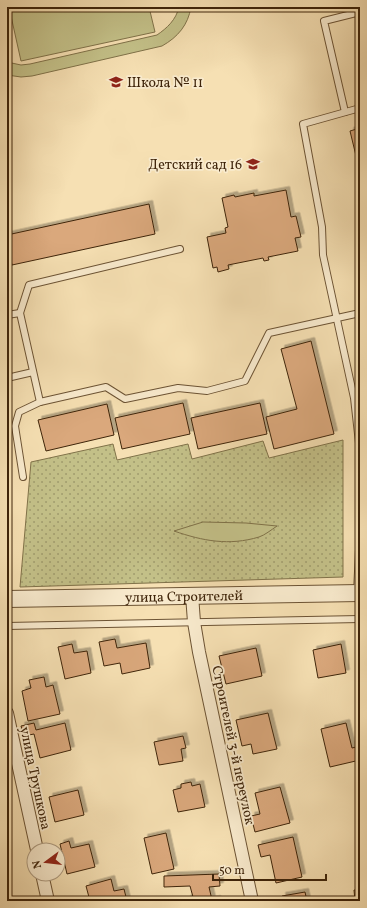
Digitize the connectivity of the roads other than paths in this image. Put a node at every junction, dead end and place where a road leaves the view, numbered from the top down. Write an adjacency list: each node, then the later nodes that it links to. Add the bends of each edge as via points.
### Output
1 (360, 12): 3 (lane, via 324,21)
2 (360, 108): 3 (lane)
3 (345, 112): 8 (lane, via 303,124 322,227 323,255)
4 (180, 249): 5 (lane, via 30,285)
5 (20, 313): 7 (lane); 9 (lane)
6 (360, 313): 8 (lane)
7 (7, 315)
8 (337, 317): 11 (lane); 12 (lane, via 269,333 245,381 207,391 178,388 125,399 106,387)
9 (34, 372): 10 (lane); 12 (lane)
10 (7, 378)
11 (357, 398): 13 (lane)
12 (40, 402): 14 (lane, via 19,412 15,426)
13 (360, 452)
14 (23, 477)
15 (360, 528): 16 (lane)
16 (358, 593): 17 (street, улица Строителей)
17 (192, 595): 18 (street, улица Строителей); 20 (street, Строителей 3-й переулок)
18 (7, 599)
19 (360, 619): 20 (lane)
20 (194, 622): 21 (lane); 26 (street, Строителей 3-й переулок)
21 (7, 626)
22 (7, 713): 23 (street, улица Трушкова)
23 (35, 842)
24 (44, 882): 25 (street)
25 (48, 901)
26 (252, 901)

